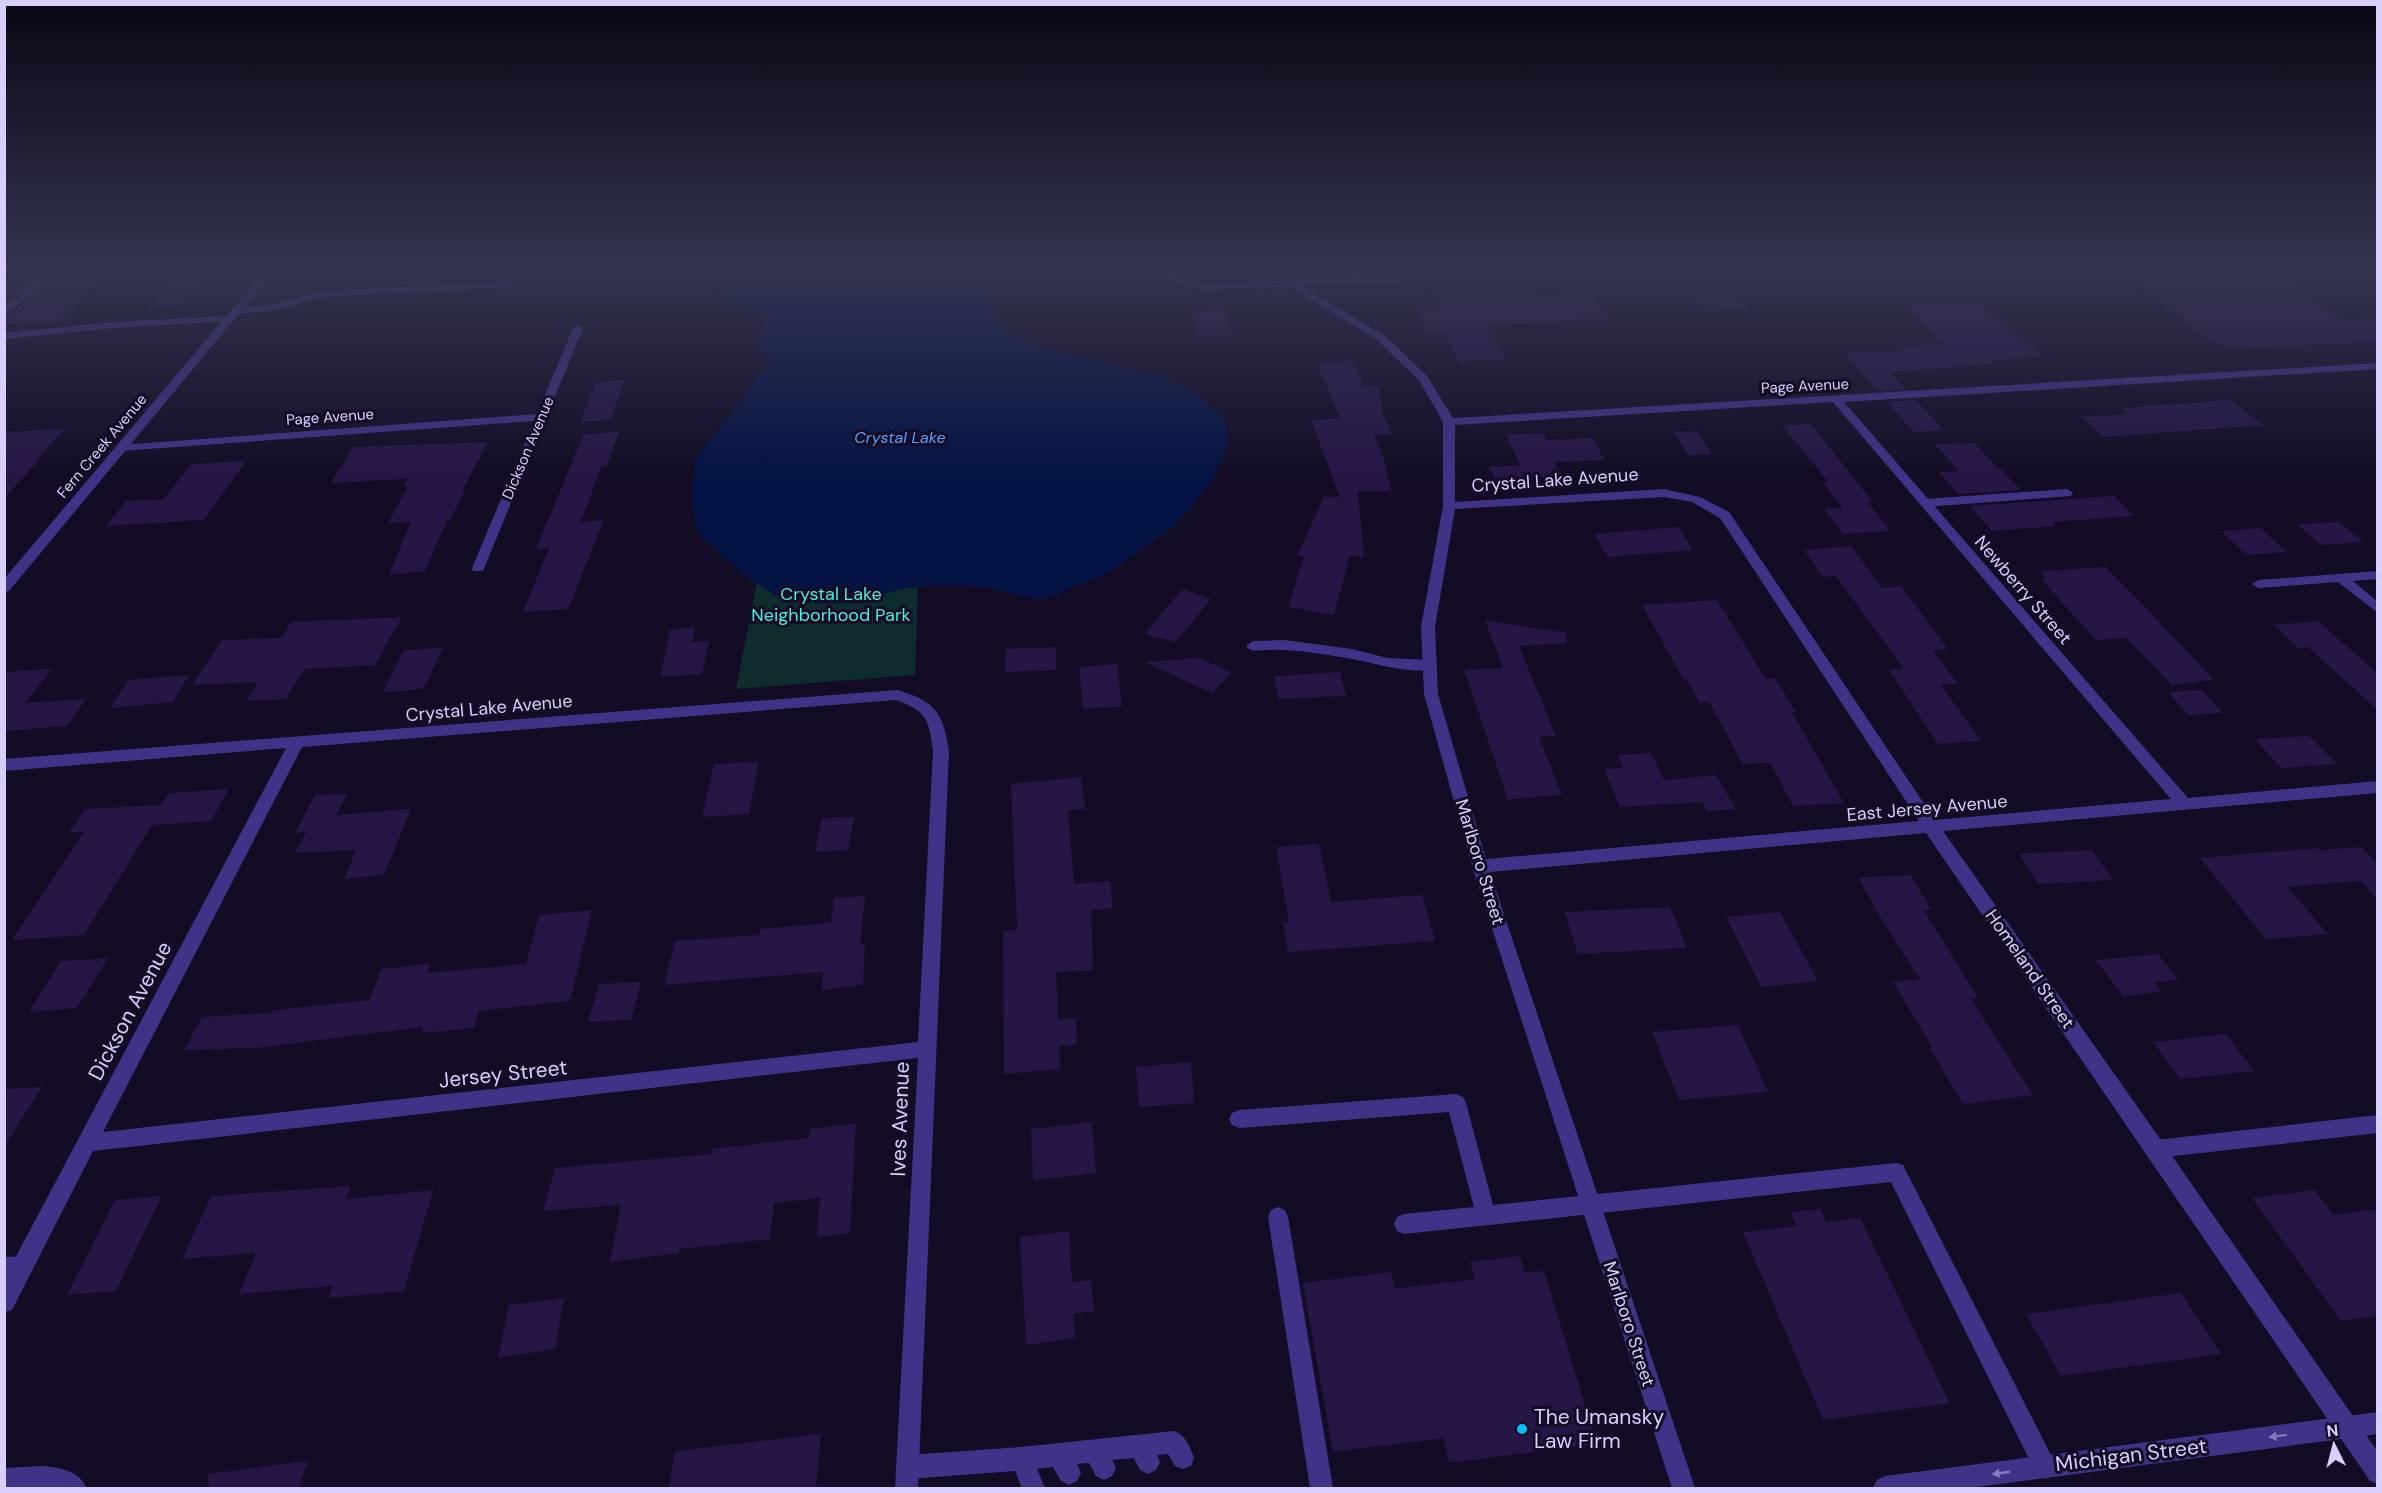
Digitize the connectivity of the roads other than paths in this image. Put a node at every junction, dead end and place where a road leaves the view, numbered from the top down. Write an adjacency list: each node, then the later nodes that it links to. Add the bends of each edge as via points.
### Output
1 (211, 339): 8 (street, Fern Creek Avenue)
2 (574, 339): 6 (street, Dickson Avenue)
3 (1381, 339): 7 (street, via 1423,378)
4 (2378, 366): 5 (street, Page Avenue)
5 (1836, 399): 7 (street, Page Avenue); 11 (street, Newberry Street)
6 (541, 417): 8 (street, Page Avenue); 13 (street, Dickson Avenue)
7 (1449, 422): 12 (street, Marlboro Street)
8 (120, 448): 17 (street, Fern Creek Avenue)
9 (1664, 493): 12 (street, Crystal Lake Avenue); 26 (street, Homeland Street, via 1689,496 1725,515)
10 (2067, 493): 11 (street)
11 (1925, 503): 25 (street, Newberry Street)
12 (1449, 506): 20 (street, Marlboro Street, via 1428,627)
13 (478, 568)
14 (2378, 575): 15 (street)
15 (2341, 578): 16 (street); 18 (street)
16 (2259, 584)
17 (4, 588)
18 (2378, 609)
19 (1254, 646): 20 (street, via 1284,645 1386,663)
20 (1430, 665): 27 (street, Marlboro Street, via 1431,694)
21 (297, 742): 22 (street, Crystal Lake Avenue, via 897,695 921,703 937,720); 23 (street, Crystal Lake Avenue); 31 (street, Dickson Avenue)
22 (941, 751): 28 (street, Ives Avenue)
23 (4, 765)
24 (2378, 787): 25 (street, East Jersey Avenue)
25 (2184, 804): 26 (street, East Jersey Avenue)
26 (1931, 827): 27 (street, East Jersey Avenue); 32 (street, Homeland Street)
27 (1480, 866): 33 (street, Marlboro Street)
28 (926, 1049): 31 (street, Jersey Street); 45 (street, Ives Avenue)
29 (1239, 1119): 34 (street, via 1456,1103)
30 (2378, 1124): 32 (street)
31 (86, 1143): 37 (street, Dickson Avenue)
32 (2156, 1149): 40 (street, Homeland Street)
33 (1590, 1204): 34 (street); 43 (street, via 1896,1172); 50 (street, Marlboro Street)
34 (1486, 1215): 36 (street)
35 (1278, 1217): 49 (street)
36 (1404, 1224)
37 (14, 1266): 38 (street, Dickson Avenue)
38 (4, 1302)
39 (2378, 1423): 40 (street, Michigan Street)
40 (2347, 1427): 43 (street, Michigan Street, one-way to 43); 44 (street, Homeland Street)
41 (1183, 1458): 42 (street, via 1174,1442 1144,1454 1064,1464)
42 (1021, 1459): 45 (street); 48 (street)
43 (2045, 1467): 51 (street, Michigan Street, one-way to 51)
44 (2378, 1473)
45 (908, 1478)
46 (4, 1480): 47 (street, via 61,1480)
47 (75, 1488)
48 (1034, 1488)
49 (1322, 1488)
50 (1683, 1488)
51 (1886, 1488)

